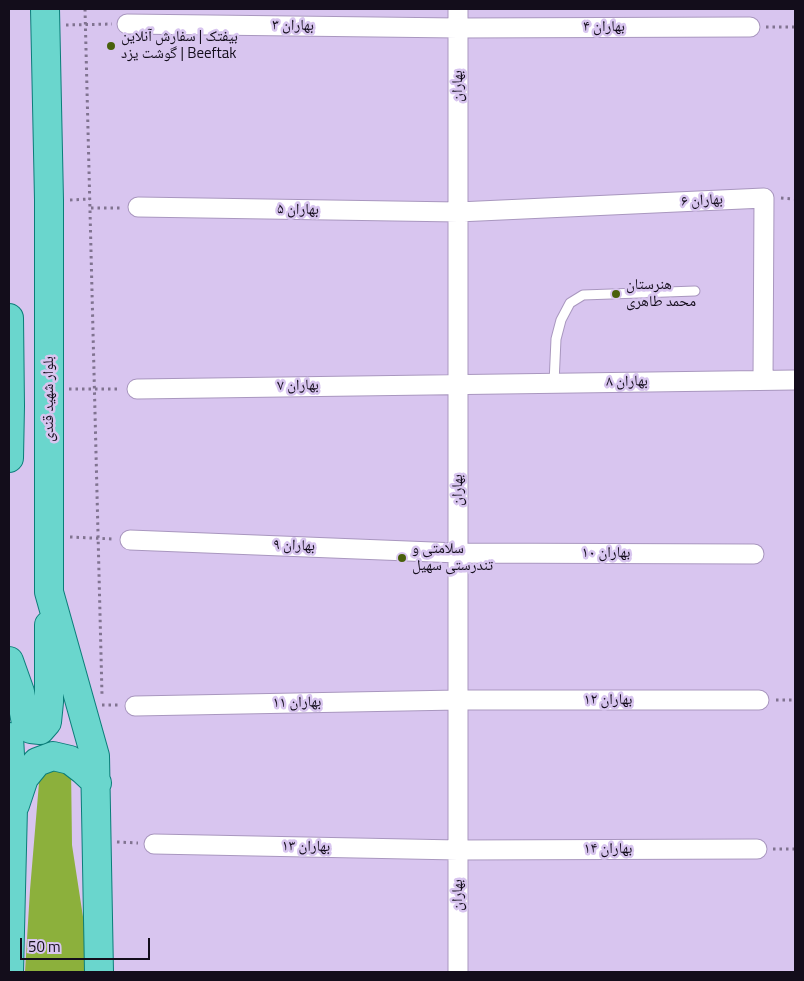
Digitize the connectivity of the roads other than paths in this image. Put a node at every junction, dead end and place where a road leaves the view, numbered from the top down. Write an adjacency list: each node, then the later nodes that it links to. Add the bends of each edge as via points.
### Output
1 (458, 9): 5 (street, بهاران)
2 (45, 17): 19 (main road, بلوار شهید قندی, via 49,200)
3 (127, 24): 5 (street, بهاران ۳)
4 (750, 27): 5 (street, بهاران ۴)
5 (458, 28): 7 (street, بهاران)
6 (138, 208): 7 (street, بهاران ۵)
7 (458, 212): 10 (street, بهاران ۶, via 764,198); 13 (street, بهاران)
8 (695, 291): 12 (lane, via 583,294 570,304 561,320 556,339)
9 (9, 318): 15 (main road)
10 (763, 380): 11 (street, بهاران ۸); 12 (street, بهاران ۸)
11 (795, 380)
12 (554, 383): 13 (street, بهاران ۸)
13 (458, 384): 14 (street, بهاران ۷); 17 (street, بهاران)
14 (137, 388)
15 (9, 458)
16 (130, 540): 17 (street, بهاران ۹)
17 (458, 552): 18 (street, بهاران ۱۰); 21 (street, بهاران)
18 (754, 554)
19 (49, 592): 20 (main road, via 49,702 46,722 40,730 31,729 26,724 20,692); 25 (main road, بلوار شهید قندی, via 92,705)
20 (9, 662)
21 (458, 700): 22 (street, بهاران ۱۲); 23 (street, بهاران ۱۱); 29 (street, بهاران)
22 (759, 700)
23 (136, 706)
24 (9, 737): 26 (main road)
25 (96, 783): 26 (main road, via 70,760 52,756 37,762 24,778); 31 (main road, بلوار شهید قندی)
26 (13, 808): 30 (main road)
27 (154, 844): 29 (street, بهاران ۱۳)
28 (757, 849): 29 (street, بهاران ۱۴)
29 (458, 850): 32 (street, بهاران)
30 (9, 972)
31 (99, 972)
32 (458, 972)

